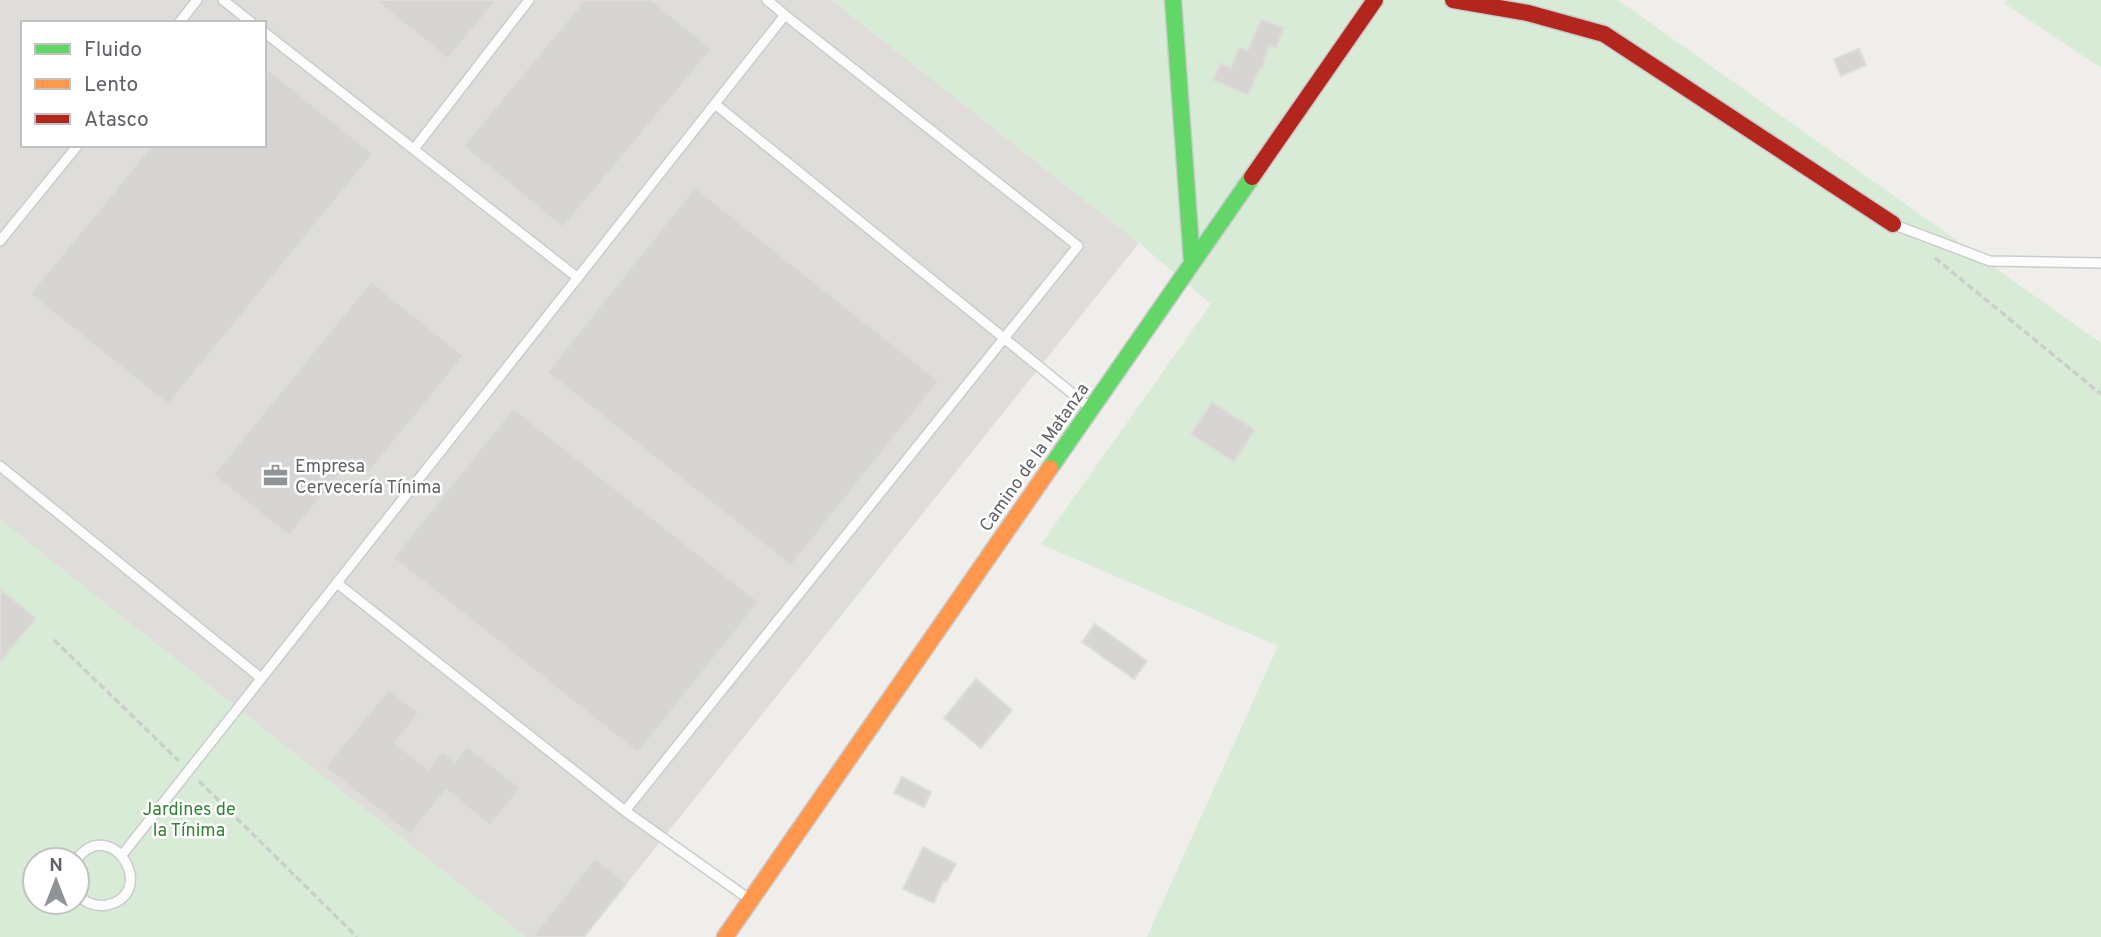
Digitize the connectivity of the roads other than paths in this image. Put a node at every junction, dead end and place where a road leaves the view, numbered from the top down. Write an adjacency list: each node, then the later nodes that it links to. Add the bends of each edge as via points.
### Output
1 (197, 0): 9 (lane)
2 (223, 0): 10 (lane)
3 (529, 0): 14 (lane)
4 (767, 0): 8 (lane)
5 (1173, 0): 17 (street)
6 (1375, 0): 17 (street, Camino de la Matanza)
7 (1453, 0): 15 (street, via 1528,13 1604,34)
8 (785, 15): 12 (lane); 20 (lane, via 1077,246)
9 (181, 21)
10 (249, 21)
11 (266, 34): 14 (lane)
12 (715, 103): 19 (lane); 20 (lane)
13 (76, 147): 16 (lane)
14 (414, 149): 19 (lane)
15 (1893, 224): 18 (lane, via 1990,261)
16 (0, 240)
17 (1192, 262): 21 (street, Camino de la Matanza)
18 (2101, 263)
19 (578, 278): 23 (lane)
20 (1003, 339): 21 (lane); 25 (lane)
21 (1091, 409): 28 (street, Camino de la Matanza)
22 (0, 466): 24 (lane)
23 (337, 583): 24 (lane); 25 (lane)
24 (261, 678): 27 (lane)
25 (625, 811): 28 (lane)
26 (91, 848): 27 (lane, via 114,849)
27 (122, 855): 29 (lane, via 131,874 125,893 109,905)
28 (750, 900): 30 (street, Camino de la Matanza)
29 (91, 904)
30 (725, 937)

